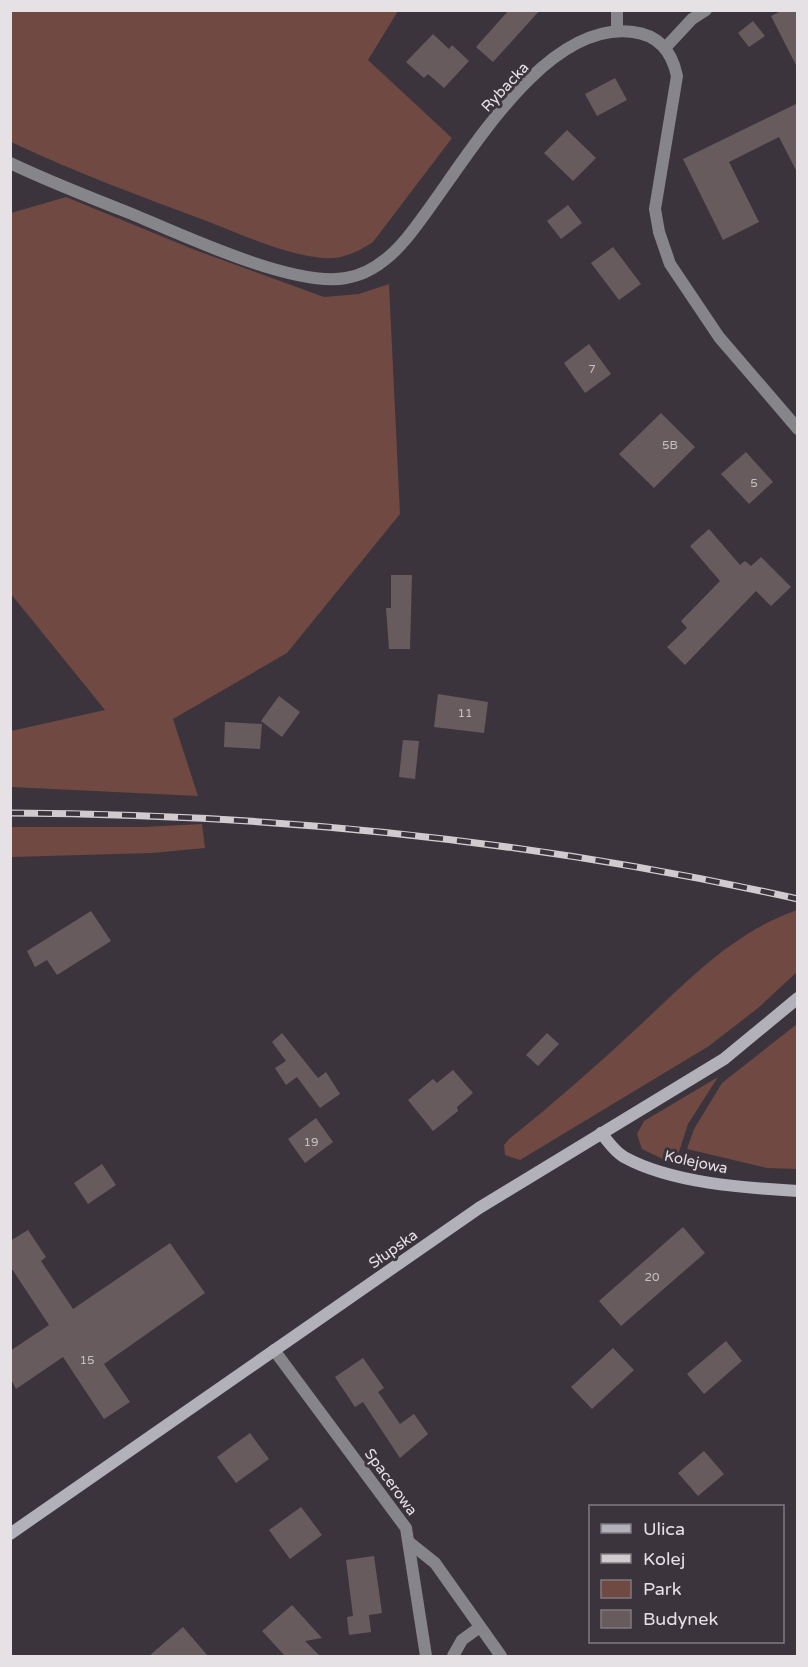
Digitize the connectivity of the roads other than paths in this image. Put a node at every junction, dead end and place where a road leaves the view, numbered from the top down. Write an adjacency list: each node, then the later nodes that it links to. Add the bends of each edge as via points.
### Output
1 (617, 10): 3 (street)
2 (705, 10): 4 (street)
3 (617, 30): 4 (street, Rybacka, via 652,37); 5 (street, Rybacka, via 575,43 527,82 492,122 405,240 375,267 348,278 330,281 301,277 266,266)
4 (666, 47): 6 (street, via 677,76 655,209 658,232 670,264 719,337)
5 (10, 164)
6 (798, 429)
7 (798, 998): 8 (main road, Słupska, via 724,1059)
8 (601, 1133): 9 (main road, Kolejowa, via 622,1156 673,1174 758,1189); 10 (main road, Słupska, via 471,1213)
9 (798, 1191)
10 (274, 1350): 11 (main road, Słupska); 12 (street, Spacerowa, via 396,1511)
11 (10, 1534)
12 (410, 1543): 13 (street, via 435,1563); 14 (street, Spacerowa)
13 (480, 1627): 15 (street, via 462,1640); 16 (street)
14 (426, 1656)
15 (453, 1656)
16 (501, 1656)

